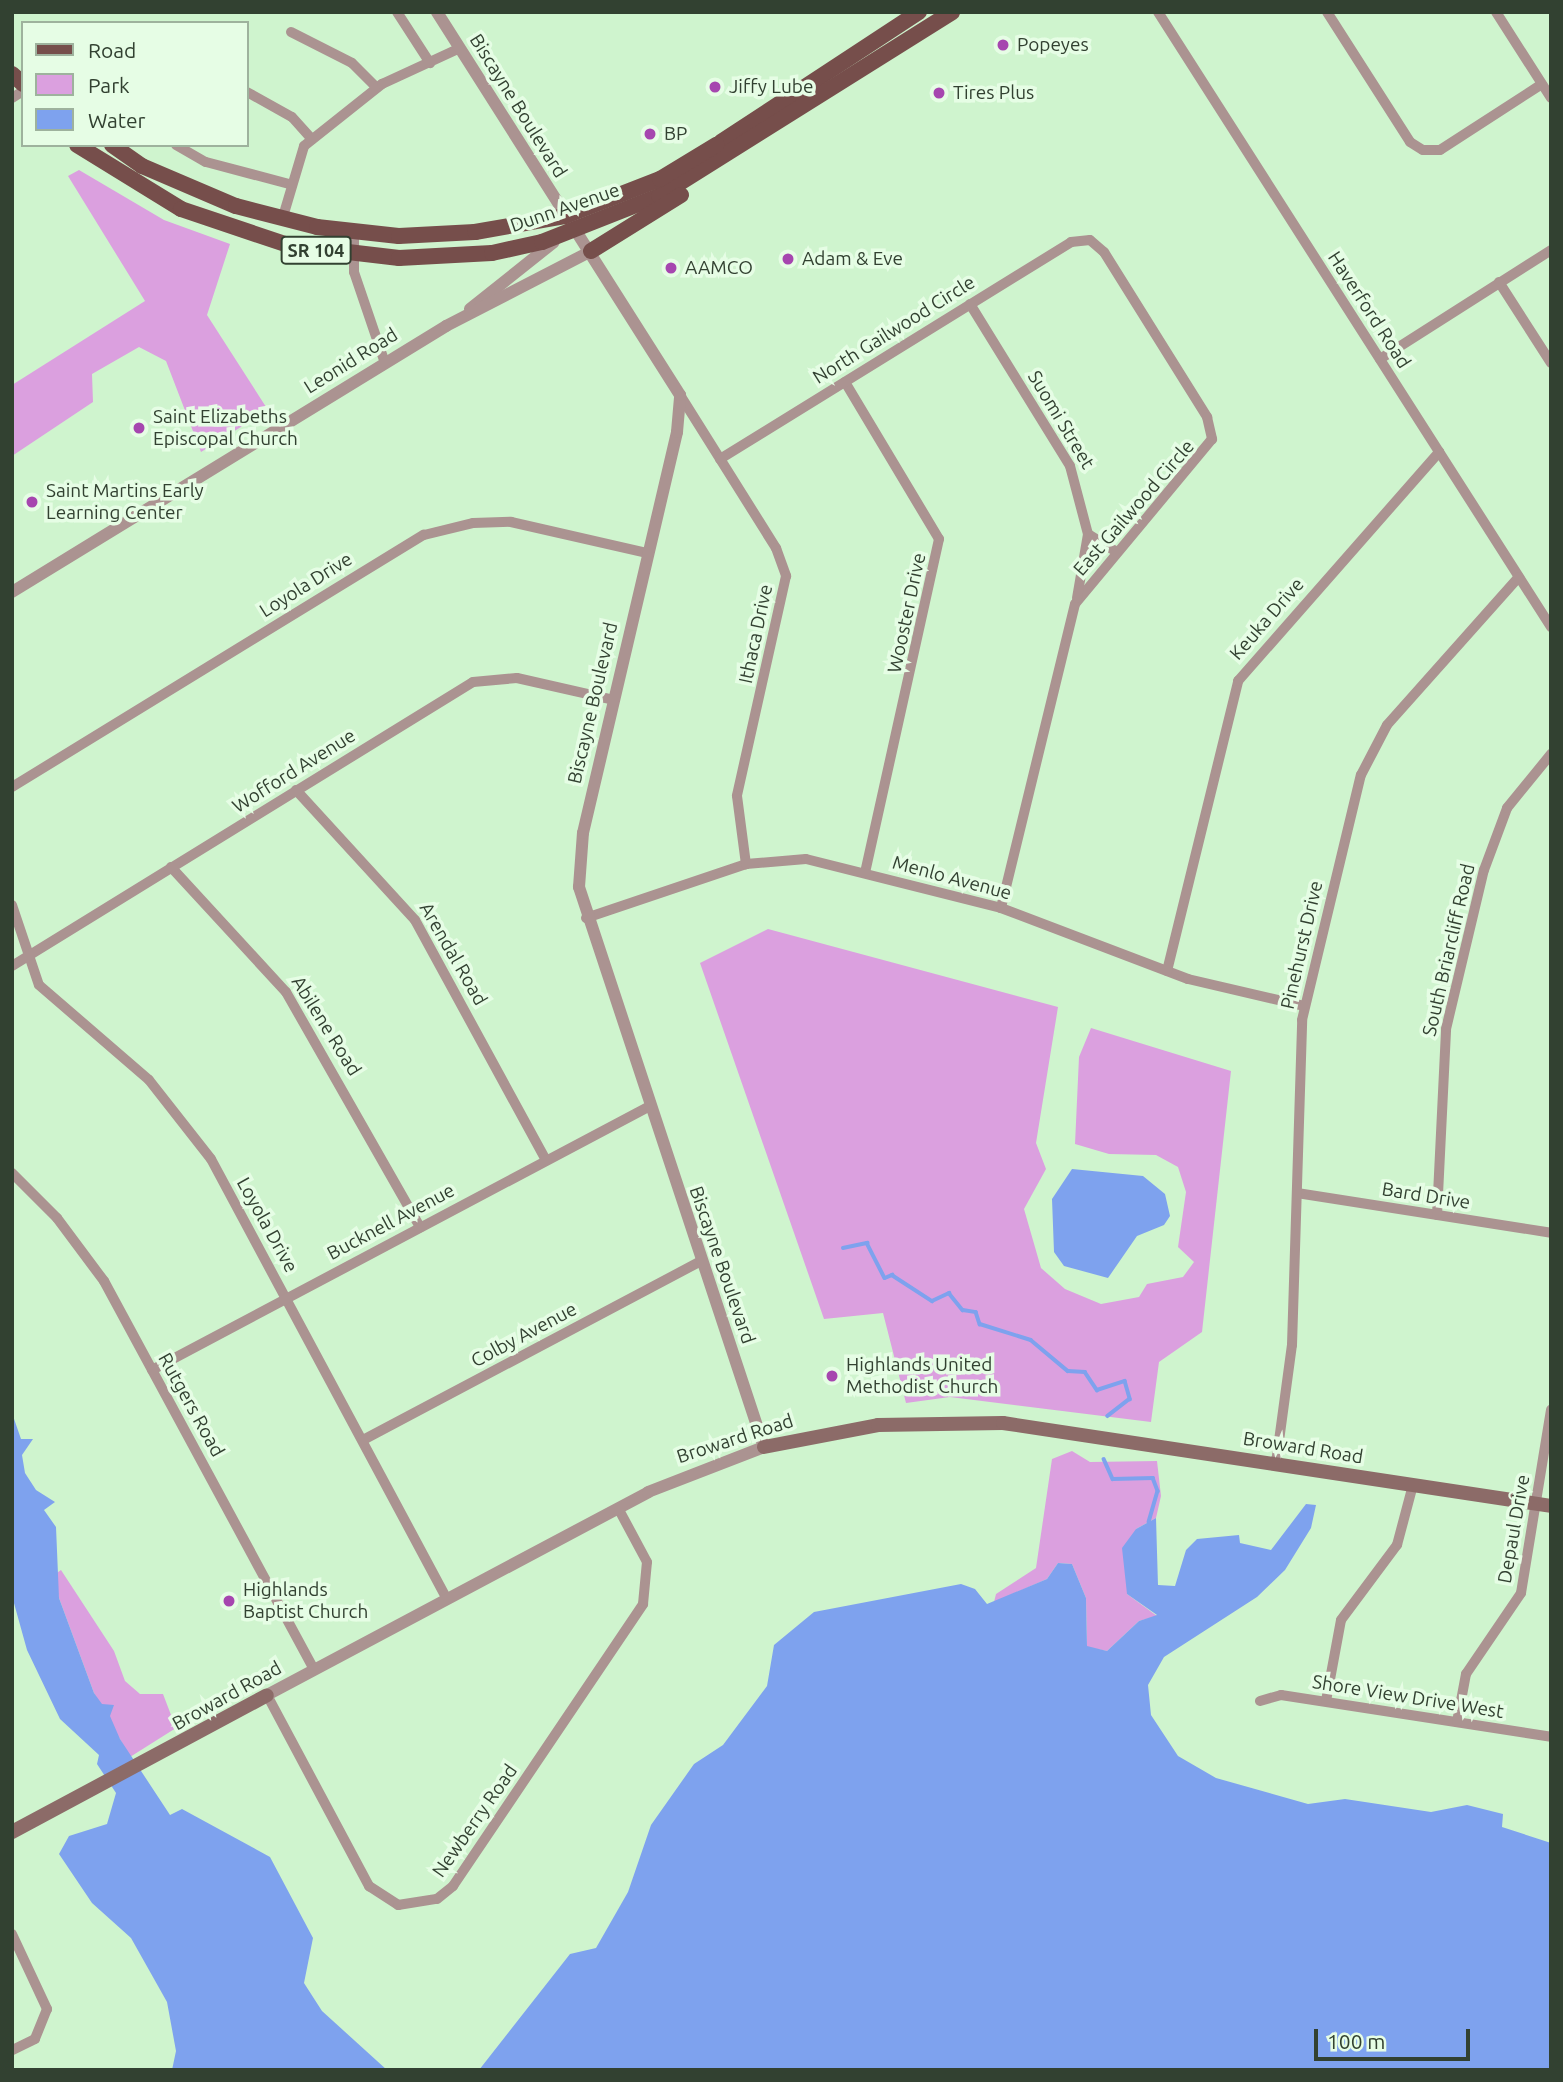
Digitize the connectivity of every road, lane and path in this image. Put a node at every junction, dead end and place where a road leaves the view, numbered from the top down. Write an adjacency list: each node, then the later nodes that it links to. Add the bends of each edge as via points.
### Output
1 (397, 12): 12 (street)
2 (437, 12): 11 (street, Biscayne Boulevard)
3 (919, 12): 15 (main road, Dunn Avenue / SR 104)
4 (935, 12): 9 (main road)
5 (953, 12): 9 (main road, Dunn Avenue / SR 104)
6 (1158, 12): 38 (street, Haverford Road)
7 (1327, 12): 13 (street, via 1410,142 1423,150 1440,150)
8 (1496, 12): 13 (street)
9 (926, 29): 18 (main road, Dunn Avenue / SR 104)
10 (291, 32): 14 (street, via 352,63)
11 (460, 48): 12 (street); 27 (street, Biscayne Boulevard)
12 (430, 63): 14 (street)
13 (1542, 85): 17 (street)
14 (377, 88): 19 (street)
15 (798, 91): 18 (main road, via 774,116); 27 (main road, Dunn Avenue / SR 104, via 660,179)
16 (248, 93): 19 (street, via 292,117)
17 (1551, 98)
18 (771, 129): 20 (main road, Dunn Avenue / SR 104)
19 (312, 139): 24 (street, via 297,155)
20 (744, 146): 29 (main road, Dunn Avenue / SR 104, via 659,196); 33 (main road)
21 (81, 147): 26 (main road, Dunn Avenue / SR 104)
22 (116, 147): 25 (main road, Dunn Avenue / SR 104)
23 (180, 147): 24 (street, via 206,162)
24 (289, 184): 28 (street)
25 (208, 195): 26 (main road); 28 (main road, Dunn Avenue / SR 104)
26 (200, 216): 34 (main road, Dunn Avenue / SR 104, via 288,245)
27 (565, 216): 29 (street, Biscayne Boulevard); 30 (main road, Dunn Avenue / SR 104, via 435,235)
28 (282, 219): 30 (main road, Dunn Avenue / SR 104)
29 (575, 230): 33 (street, Biscayne Boulevard); 34 (main road, Dunn Avenue / SR 104, via 479,254); 37 (street, Leonid Road, via 542,248)
30 (354, 232): 34 (street)
31 (1090, 240): 36 (street, North Gailwood Circle, via 1071,242); 46 (street, East Gailwood Circle, via 1104,252 1213,432 1209,447)
32 (1551, 250): 35 (street)
33 (591, 251): 37 (street, Leonid Road); 42 (street, Biscayne Boulevard)
34 (354, 255): 39 (street)
35 (1499, 282): 38 (street); 40 (street)
36 (970, 303): 41 (street, North Gailwood Circle); 45 (street, Suomi Street, via 1070,466)
37 (460, 318): 39 (street, Leonid Road)
38 (1380, 359): 43 (street, Haverford Road)
39 (385, 363): 49 (street, Leonid Road)
40 (1551, 363)
41 (845, 382): 44 (street, North Gailwood Circle); 58 (street, Wooster Drive, via 939,539)
42 (680, 395): 44 (street, Ithaca Drive); 47 (street, Biscayne Boulevard)
43 (1439, 452): 48 (street, Haverford Road); 64 (street, Keuka Drive, via 1238,681)
44 (720, 459): 56 (street, Ithaca Drive, via 786,576 737,796)
45 (1088, 534): 46 (street); 50 (street)
46 (1115, 551): 50 (street, East Gailwood Circle)
47 (648, 553): 52 (street, Biscayne Boulevard); 54 (street, Loyola Drive, via 511,522 473,523 424,535)
48 (1519, 577): 51 (street, Haverford Road); 65 (street, Pinehurst Drive, via 1375,742 1361,775)
49 (12, 592)
50 (1075, 604): 60 (street, East Gailwood Circle)
51 (1551, 627)
52 (614, 700): 55 (street, Wofford Avenue, via 517,678 487,678); 61 (street, Biscayne Boulevard, via 579,852)
53 (1551, 754): 70 (street, South Briarcliff Road, via 1507,808 1484,870 1446,1029)
54 (12, 787)
55 (296, 790): 57 (street, Wofford Avenue); 67 (street, Arendal Road, via 415,920)
56 (746, 864): 58 (street, Menlo Avenue, via 788,857); 61 (street, Menlo Avenue)
57 (171, 867): 62 (street, Wofford Avenue); 71 (street, Abilene Road, via 293,1003)
58 (865, 873): 60 (street, Menlo Avenue)
59 (12, 905): 62 (street, Loyola Drive)
60 (1002, 908): 64 (street, Menlo Avenue)
61 (586, 918): 66 (street, Biscayne Boulevard)
62 (31, 957): 63 (street, Wofford Avenue); 74 (street, Loyola Drive, via 39,985 125,1057 190,1130)
63 (12, 966)
64 (1167, 971): 65 (street, Menlo Avenue)
65 (1304, 1006): 69 (street, Pinehurst Drive)
66 (648, 1107): 67 (street, Bucknell Avenue); 73 (street, Biscayne Boulevard)
67 (546, 1160): 71 (street, Bucknell Avenue)
68 (12, 1172): 75 (street, Rutgers Road, via 81,1248)
69 (1297, 1193): 70 (street, Bard Drive); 79 (street, Pinehurst Drive, via 1292,1345)
70 (1437, 1215): 72 (street, Bard Drive)
71 (420, 1227): 74 (street, Bucknell Avenue)
72 (1551, 1233)
73 (701, 1261): 77 (street, Colby Avenue); 78 (street, Biscayne Boulevard)
74 (287, 1298): 75 (street, Bucknell Avenue); 77 (street, Loyola Drive)
75 (152, 1370): 85 (street, Rutgers Road)
76 (1551, 1409): 81 (street, Depaul Drive)
77 (363, 1440): 84 (street, Loyola Drive)
78 (764, 1447): 79 (main road, Broward Road, via 843,1429 968,1421); 83 (street, Broward Road)
79 (1276, 1464): 80 (main road, Broward Road)
80 (1413, 1485): 81 (main road, Broward Road); 88 (street, via 1397,1545 1341,1620)
81 (1535, 1504): 82 (main road, Broward Road); 89 (street, Depaul Drive, via 1521,1593 1466,1674)
82 (1551, 1506)
83 (618, 1508): 84 (street, Broward Road); 86 (street, Newberry Road, via 647,1562 646,1597 453,1886 438,1899 398,1905 369,1886)
84 (447, 1599): 85 (street, Broward Road)
85 (314, 1671): 86 (street, Broward Road)
86 (267, 1695): 91 (main road, Broward Road)
87 (1260, 1701): 88 (street, Shore View Drive West, via 1281,1695)
88 (1326, 1701): 89 (street, Shore View Drive West)
89 (1457, 1722): 90 (street, Shore View Drive West)
90 (1551, 1737)
91 (12, 1832)
92 (12, 1934): 93 (street, via 47,2010 35,2039)
93 (12, 2050)

